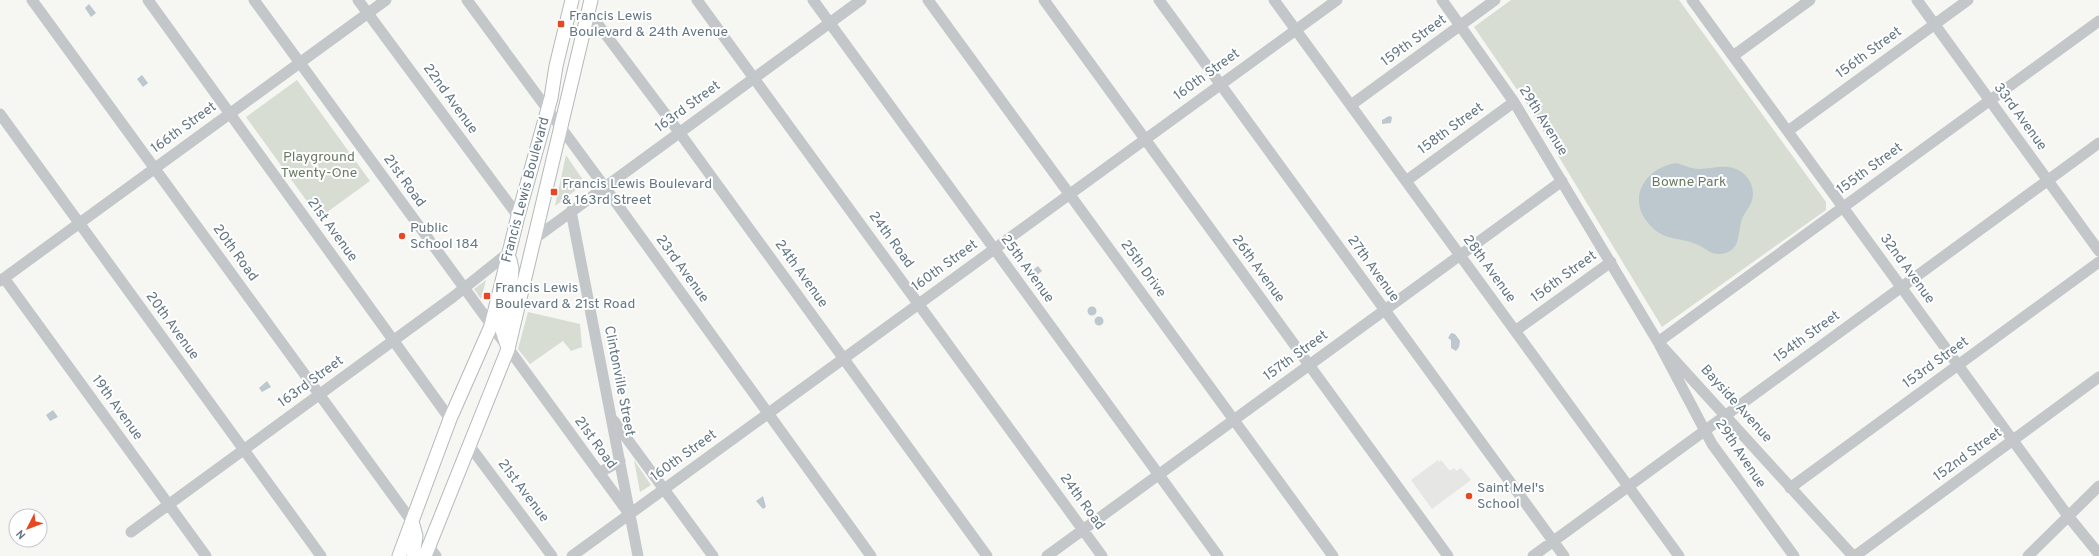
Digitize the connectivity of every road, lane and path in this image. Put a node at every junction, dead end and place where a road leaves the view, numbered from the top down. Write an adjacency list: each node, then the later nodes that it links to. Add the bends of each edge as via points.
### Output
1 (32, 0): 44 (street, 20th Road)
2 (148, 0): 37 (street, 21st Avenue)
3 (254, 0): 30 (street, 21st Road)
4 (358, 0): 23 (street, 22nd Avenue)
5 (386, 0): 23 (street, 166th Street)
6 (467, 0): 36 (street, 23rd Avenue)
7 (572, 0): 36 (main road, Francis Lewis Boulevard)
8 (697, 0): 31 (street, 24th Road)
9 (813, 0): 25 (street, 25th Avenue)
10 (861, 0): 25 (street, 163rd Street)
11 (928, 0): 49 (street, 25th Drive)
12 (1044, 0): 42 (street, 26th Avenue)
13 (1159, 0): 32 (street, 27th Avenue)
14 (1274, 0): 28 (street, 28th Avenue)
15 (1337, 0): 28 (street, 160th Street)
16 (1442, 0): 26 (street, 29th Avenue)
17 (1495, 0): 26 (street, 159th Street)
18 (1692, 0): 29 (street, 32nd Avenue)
19 (1810, 0): 29 (street)
20 (1916, 0): 27 (street, 33rd Avenue)
21 (1968, 0): 27 (street, 156th Street)
22 (589, 6): 39 (main road, Francis Lewis Boulevard); 41 (street, 24th Avenue)
23 (368, 13): 30 (street, 166th Street); 52 (street, 22nd Avenue)
24 (2099, 21): 33 (street, 155th Street)
25 (830, 23): 31 (street, 163rd Street); 55 (street, 25th Avenue)
26 (1461, 24): 34 (street, 29th Avenue); 35 (street, 159th Street)
27 (1934, 24): 33 (street, 33rd Avenue); 40 (street, 156th Street)
28 (1296, 30): 32 (street, 160th Street); 35 (street, 28th Avenue)
29 (1733, 56): 40 (street, 32nd Avenue)
30 (300, 62): 37 (street, 166th Street); 63 (street, 21st Road)
31 (754, 78): 41 (street, 163rd Street); 64 (street, 24th Road)
32 (1220, 84): 42 (street, 160th Street); 65 (street, 27th Avenue)
33 (1990, 100): 45 (street, 33rd Avenue); 50 (street, 155th Street)
34 (1514, 102): 46 (street, 158th Street); 47 (street, 29th Avenue)
35 (1351, 105): 46 (street, 28th Avenue)
36 (547, 111): 39 (street, 23rd Avenue); 52 (main road, Francis Lewis Boulevard)
37 (230, 113): 44 (street, 166th Street); 68 (street, 21st Avenue)
38 (0, 114): 53 (street, 20th Avenue)
39 (559, 128): 48 (street, 23rd Avenue); 54 (main road, Francis Lewis Boulevard)
40 (1788, 131): 50 (street, 32nd Avenue)
41 (679, 132): 48 (street, 163rd Street); 71 (street, 24th Avenue)
42 (1145, 139): 49 (street, 160th Street); 72 (street, 26th Avenue)
43 (2099, 142): 45 (street, 154th Street)
44 (155, 168): 53 (street, 166th Street); 75 (street, 20th Road)
45 (2047, 180): 56 (street, 33rd Avenue); 62 (street, 154th Street)
46 (1406, 181): 58 (street, 28th Avenue)
47 (1562, 181): 58 (street, 157th Street); 59 (street, 29th Avenue)
48 (604, 186): 51 (street, 163rd Street); 76 (street, 23rd Avenue)
49 (1070, 194): 55 (street, 160th Street); 80 (street, 25th Drive)
50 (1843, 207): 62 (street, 32nd Avenue); 69 (street, 155th Street)
51 (571, 211): 54 (street, 163rd Street); 78 (street, Clintonville Street)
52 (518, 216): 57 (main road, Francis Lewis Boulevard)
53 (79, 223): 61 (street, 166th Street); 84 (street, 20th Avenue)
54 (534, 239): 70 (main road, Francis Lewis Boulevard)
55 (994, 249): 64 (street, 160th Street); 87 (street, 25th Avenue)
56 (2099, 251)
57 (508, 253): 63 (street, 163rd Street); 66 (main road, Francis Lewis Boulevard); 70 (main road, via 512,269 510,294 502,330)
58 (1460, 255): 65 (street, 157th Street); 67 (street, 28th Avenue)
59 (1611, 262): 67 (street, 156th Street); 69 (street, Bayside Avenue)
60 (2099, 262): 73 (street, 153rd Street)
61 (2, 279): 92 (street, 19th Avenue)
62 (1902, 287): 73 (street, 32nd Avenue); 77 (street, 154th Street)
63 (463, 288): 66 (street, 21st Road); 68 (street, 163rd Street)
64 (919, 304): 71 (street, 160th Street); 96 (street, 24th Road)
65 (1385, 310): 72 (street, 157th Street); 98 (street, 27th Avenue)
66 (491, 326): 70 (street, 21st Road); 79 (main road, Francis Lewis Boulevard)
67 (1515, 330): 88 (street, 28th Avenue)
68 (393, 340): 75 (street, 163rd Street); 79 (street, 21st Avenue)
69 (1658, 342): 77 (street, Bayside Avenue); 81 (street, 29th Avenue)
70 (508, 350): 83 (main road, Francis Lewis Boulevard); 86 (street, 21st Road)
71 (843, 358): 76 (street, 160th Street); 110 (street, 24th Avenue)
72 (1309, 365): 80 (street, 157th Street); 115 (street, 26th Avenue)
73 (1958, 365): 82 (street, 32nd Avenue); 90 (street, 153rd Street)
74 (2099, 377): 82 (street, 152nd Street)
75 (319, 394): 84 (street, 163rd Street); 95 (street, 20th Road)
76 (768, 414): 91 (street, 160th Street); 109 (street, 23rd Avenue)
77 (1726, 415): 81 (street, 154th Street); 90 (street, Bayside Avenue)
78 (612, 418): 85 (street, Clintonville Street); 91 (street)
79 (450, 419): 95 (main road, Francis Lewis Boulevard)
80 (1234, 420): 87 (street, 157th Street); 114 (street, 25th Drive)
81 (1705, 430): 88 (street, 154th Street); 119 (street, 29th Avenue)
82 (2013, 440): 94 (street, 32nd Avenue); 120 (street, 152nd Street)
83 (469, 445): 99 (main road, Francis Lewis Boulevard); 105 (street, 21st Avenue)
84 (243, 450): 92 (street, 163rd Street); 102 (street, 20th Avenue)
85 (620, 461): 86 (street); 93 (street, Clintonville Street)
86 (599, 473): 93 (street, 21st Road)
87 (1159, 475): 96 (street, 157th Street); 113 (street, 25th Avenue)
88 (1628, 486): 98 (street, 154th Street); 118 (street, 28th Avenue)
89 (2099, 486): 94 (street)
90 (1790, 488): 120 (street, Bayside Avenue)
91 (664, 489): 93 (street, 160th Street); 108 (street)
92 (169, 504): 97 (street, 163rd Street); 101 (street, 19th Avenue)
93 (630, 515): 106 (street, 160th Street); 107 (street, Clintonville Street)
94 (2068, 516): 100 (street, 32nd Avenue); 121 (street)
95 (413, 523): 103 (main road, Francis Lewis Boulevard); 104 (main road, via 416,536)
96 (1083, 530): 111 (street, 157th Street); 112 (street, 24th Road)
97 (131, 532)
98 (1553, 541): 116 (street, 154th Street); 117 (street, 27th Avenue)
99 (430, 553)
100 (2099, 554)
101 (206, 556)
102 (320, 556)
103 (399, 556)
104 (413, 556)
105 (552, 556)
106 (572, 556)
107 (638, 556)
108 (713, 556)
109 (871, 556)
110 (987, 556)
111 (1047, 556)
112 (1102, 556)
113 (1218, 556)
114 (1333, 556)
115 (1448, 556)
116 (1533, 556)
117 (1564, 556)
118 (1679, 556)
119 (1794, 556)
120 (1854, 556)
121 (2028, 556)

